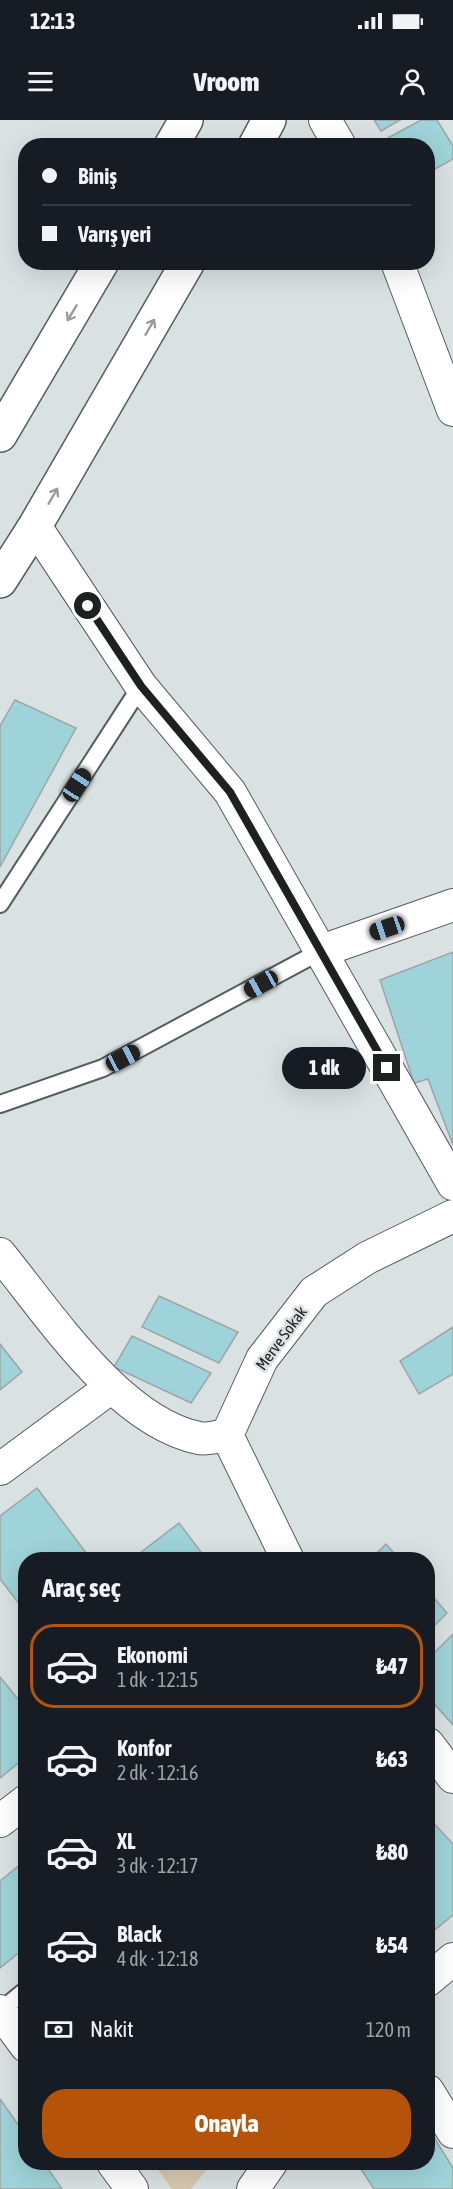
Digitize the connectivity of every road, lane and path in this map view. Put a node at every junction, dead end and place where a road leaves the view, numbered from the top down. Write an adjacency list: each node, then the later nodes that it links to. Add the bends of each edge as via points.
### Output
1 (186, 120): 4 (main road)
2 (269, 120): 5 (main road)
3 (325, 120): 6 (street)
4 (176, 138)
5 (259, 138)
6 (335, 138)
7 (97, 270): 11 (main road, one-way to 11)
8 (183, 270): 12 (main road, one-way to 8)
9 (400, 270): 10 (street)
10 (450, 391)
11 (0, 435)
12 (35, 526): 13 (main road); 14 (street)
13 (0, 581)
14 (141, 686): 15 (lane); 17 (street, via 230,792)
15 (0, 904)
16 (453, 905): 17 (street)
17 (321, 951): 18 (lane, via 103,1068); 19 (street)
18 (0, 1104)
19 (453, 1184)
20 (453, 1216): 23 (street, Merve Sokak, via 367,1258 314,1292 262,1359)
21 (0, 1254): 22 (street)
22 (110, 1388): 23 (street, via 169,1427 201,1438); 24 (street)
23 (227, 1435): 25 (street)
24 (0, 1469)
25 (284, 1552)
26 (435, 1753): 27 (street)
27 (453, 1776)
28 (18, 1807): 29 (street)
29 (0, 1821)
30 (453, 1959): 31 (street)
31 (435, 1974)
32 (18, 1996): 33 (lane)
33 (0, 2011): 34 (street)
34 (18, 2035)
35 (435, 2102): 36 (street)
36 (453, 2132)
37 (118, 2170): 39 (street)
38 (266, 2170): 40 (street)
39 (132, 2189)
40 (253, 2189)

